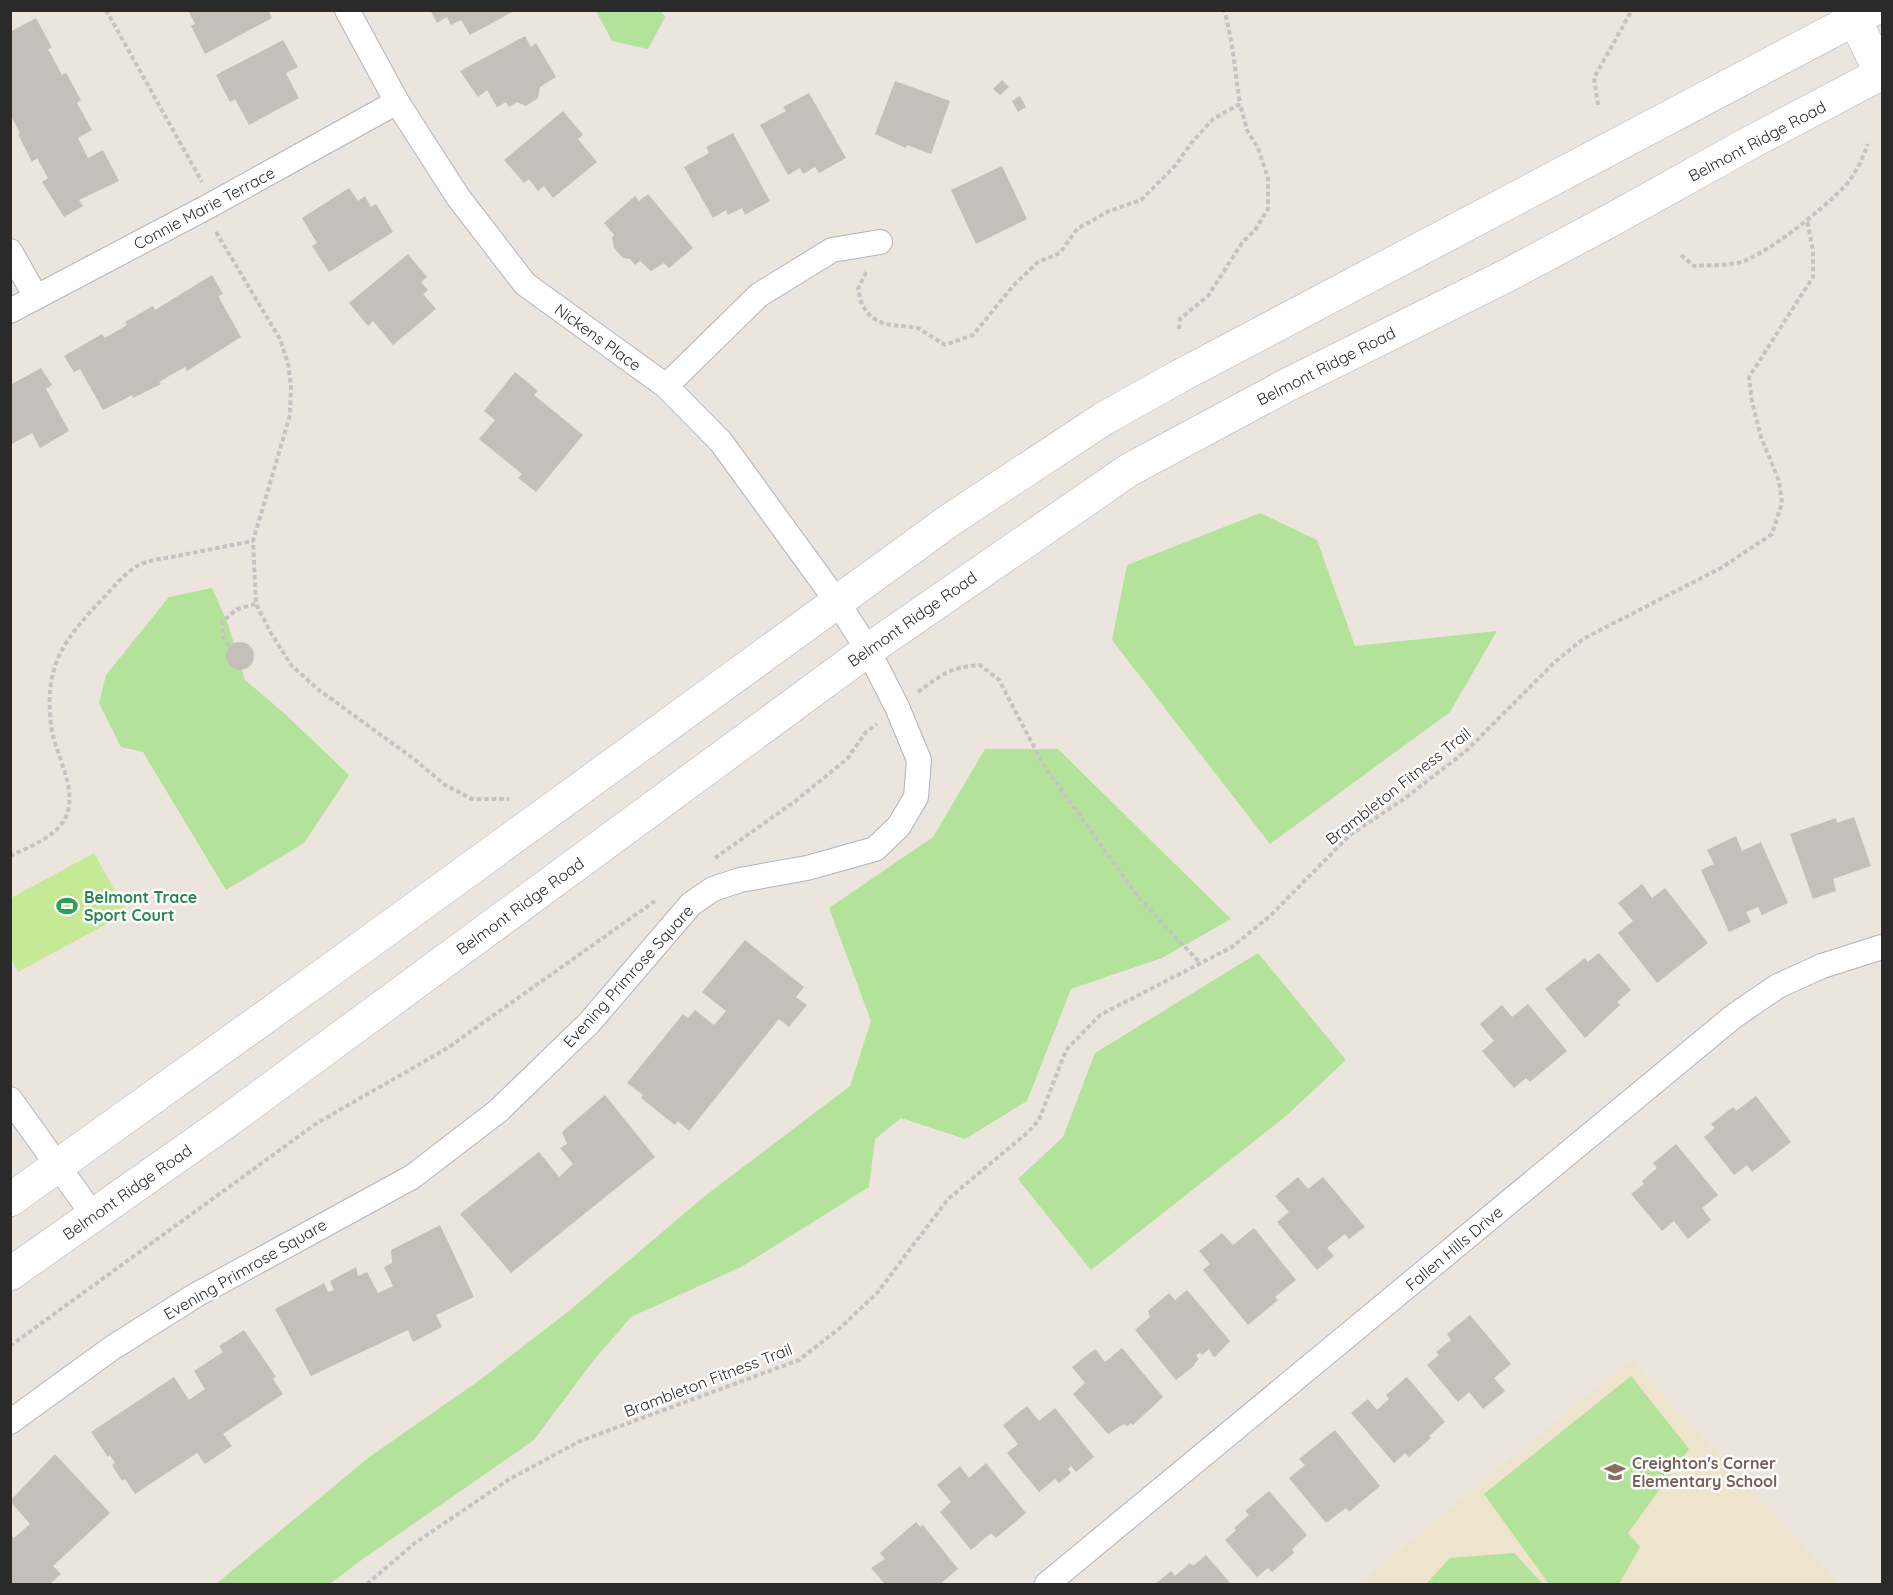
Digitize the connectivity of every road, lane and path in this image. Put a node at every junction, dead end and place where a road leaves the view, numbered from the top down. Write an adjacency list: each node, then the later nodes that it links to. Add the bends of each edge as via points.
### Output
1 (106, 10): 11 (path, via 205,188)
2 (347, 10): 7 (street, Nickens Place)
3 (1224, 10): 8 (path, via 1232,37)
4 (1632, 10): 9 (path, via 1594,78)
5 (1859, 14): 6 (main road); 21 (main road, via 1103,419 950,520)
6 (1882, 74): 24 (main road, Belmont Ridge Road, via 1506,276 1289,384 1129,470)
7 (397, 102): 11 (street, Connie Marie Terrace); 19 (street, Nickens Place, via 458,196 525,284)
8 (1240, 104): 13 (path, via 1213,119 1141,200 1109,211 1077,229 1060,253 1038,262 973,334 955,343 945,345 918,328 884,324 871,317 862,305 858,289); 18 (path, via 1268,178 1268,209 1208,296 1180,319)
9 (1598, 105)
10 (1868, 144): 12 (path, via 1862,162 1843,188)
11 (209, 206): 16 (street, Connie Marie Terrace); 20 (path, via 215,231 280,339 291,385 290,415)
12 (1807, 219): 15 (path, via 1777,242 1742,261 1694,266); 34 (path, Brambleton Fitness Trail, via 1813,277 1749,377 1761,437 1779,481 1782,503 1773,534 1721,568 1583,639 1466,751 1350,835 1270,916 1232,947 1100,1014 1066,1050 1039,1120 948,1199 877,1293 816,1348 799,1360 579,1441 508,1480 416,1543)
13 (880, 242): 19 (street, via 832,250 759,295)
14 (10, 251): 16 (street)
15 (1681, 255)
16 (36, 297): 17 (street, Connie Marie Terrace)
17 (10, 311)
18 (1179, 328)
19 (666, 386): 21 (street, Nickens Place, via 721,442)
20 (253, 541): 22 (path); 26 (path, via 138,566 117,583 68,639 57,659 49,690 53,737 68,785 68,811 61,826 43,840)
21 (837, 603): 24 (street, Nickens Place); 29 (main road)
22 (256, 604): 23 (path, via 237,609 222,622); 25 (path, via 291,665 349,714 445,785 472,799)
23 (229, 646)
24 (868, 650): 31 (main road, Belmont Ridge Road, via 223,1124); 33 (street, Evening Primrose Square, via 919,760 916,797 899,826 875,849 713,889 691,904 589,1023 498,1111 412,1177 196,1295 112,1348)
25 (512, 800)
26 (10, 856)
27 (1882, 947): 35 (street, Fallen Hills Drive, via 1822,966 1778,986 1734,1016)
28 (10, 1098): 29 (street)
29 (58, 1165): 30 (main road); 31 (street)
30 (10, 1200)
31 (93, 1215): 32 (main road, Belmont Ridge Road)
32 (10, 1274)
33 (10, 1422)
34 (367, 1584)
35 (1047, 1584)

